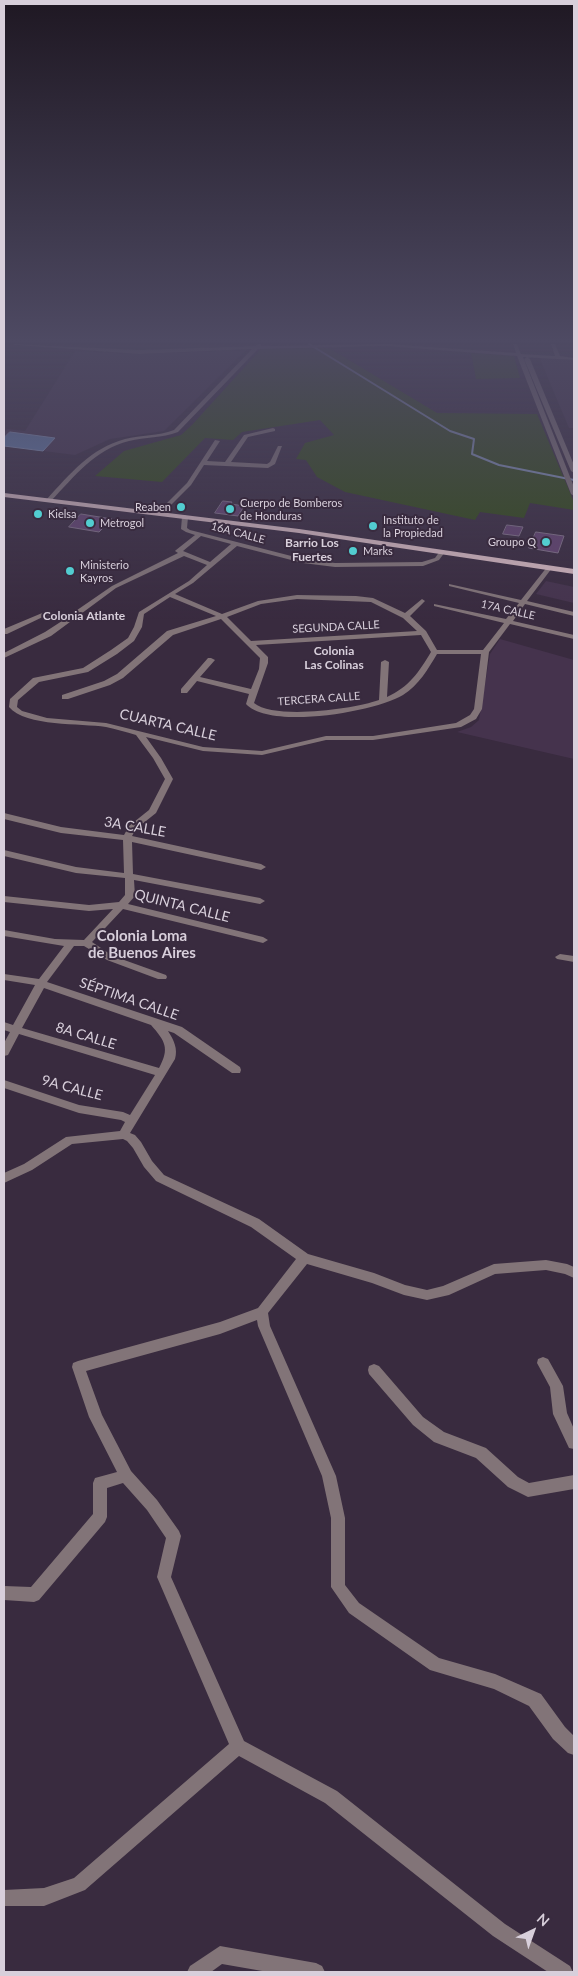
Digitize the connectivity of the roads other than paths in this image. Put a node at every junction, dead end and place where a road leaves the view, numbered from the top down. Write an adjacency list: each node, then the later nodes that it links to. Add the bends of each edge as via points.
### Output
1 (155, 436): 12 (street, via 126,440 101,449)
2 (246, 436): 8 (street)
3 (552, 436): 10 (street)
4 (558, 436): 9 (street)
5 (217, 442): 7 (street)
6 (280, 447): 8 (street, via 271,465)
7 (204, 463): 8 (street); 13 (street, via 189,484)
8 (227, 464)
9 (574, 471)
10 (574, 494)
11 (4, 495): 12 (main road)
12 (45, 500): 13 (main road)
13 (159, 514): 14 (main road)
14 (186, 517): 15 (street, 16A CALLE, via 184,529); 17 (main road)
15 (200, 534): 16 (street, 16A CALLE); 18 (street, via 178,550)
16 (235, 544): 17 (street, 16A CALLE, via 303,561 335,565 429,563); 19 (street)
17 (442, 552): 20 (main road)
18 (182, 554): 19 (street); 30 (street, via 114,587)
19 (210, 564): 23 (street)
20 (549, 568): 21 (main road); 25 (street)
21 (574, 572)
22 (451, 585): 25 (street)
23 (171, 595): 28 (street); 46 (street, CUARTA CALLE, via 142,613 131,639 114,652 85,670 36,680 14,699 13,707 19,712 47,720 106,725)
24 (422, 601): 29 (street)
25 (525, 602): 27 (street); 31 (street)
26 (436, 604): 31 (street, 17A CALLE)
27 (574, 614)
28 (222, 616): 29 (street, via 274,599 326,597 374,600); 35 (street); 44 (street, via 170,633 120,676)
29 (406, 616): 33 (street)
30 (67, 620): 32 (street, via 47,613); 38 (street, via 48,634)
31 (508, 621): 34 (street, 17A CALLE); 37 (street)
32 (4, 632)
33 (423, 634): 35 (street, SEGUNDA CALLE); 36 (street)
34 (574, 636)
35 (250, 643): 43 (street, via 264,657 265,665)
36 (435, 652): 37 (street); 45 (street, TERCERA CALLE, via 413,684)
37 (485, 652): 46 (street, CUARTA CALLE, via 478,709 474,718 467,722 373,738 316,740 262,753 203,749)
38 (4, 656)
39 (211, 660): 41 (street)
40 (384, 662): 45 (street)
41 (196, 678): 42 (street); 43 (street)
42 (184, 691)
43 (252, 692): 45 (street, TERCERA CALLE, via 250,704 255,710 283,714 367,707)
44 (65, 697)
45 (383, 701)
46 (139, 733): 48 (street, via 169,779 153,811 132,828)
47 (4, 816): 48 (street, 3A CALLE, via 62,830)
48 (127, 838): 50 (street, 3A CALLE); 51 (street)
49 (4, 854): 51 (street, via 76,870)
50 (261, 867)
51 (129, 876): 53 (street); 54 (street, via 130,896)
52 (4, 899): 54 (street, QUINTA CALLE, via 81,907)
53 (260, 902)
54 (122, 905): 56 (street, QUINTA CALLE); 58 (street)
55 (4, 933): 57 (street)
56 (263, 940)
57 (72, 942): 58 (street); 63 (street)
58 (86, 943): 62 (street, via 110,958)
59 (560, 957): 60 (street)
60 (574, 959)
61 (4, 976): 63 (street, SÉPTIMA CALLE)
62 (162, 977)
63 (41, 983): 64 (street, SÉPTIMA CALLE); 66 (street)
64 (153, 1021): 68 (street, SÉPTIMA CALLE, via 178,1030); 69 (street, via 166,1033 170,1042 170,1061)
65 (4, 1026): 66 (street, 8A CALLE)
66 (16, 1029): 67 (street); 69 (street, 8A CALLE)
67 (4, 1052)
68 (236, 1070)
69 (161, 1073): 71 (street)
70 (4, 1084): 71 (street, 9A CALLE, via 79,1109 123,1116)
71 (132, 1121): 72 (street)
72 (123, 1135): 73 (street, via 70,1140); 74 (street, via 131,1138 160,1178 254,1223)
73 (4, 1178)
74 (304, 1258): 75 (street, via 428,1295 494,1269 546,1265); 76 (street)
75 (574, 1273)
76 (262, 1312): 80 (street, via 220,1328 78,1367 96,1417); 84 (street, via 264,1326 329,1476 338,1518 338,1587 354,1608 435,1665 495,1682 535,1700 559,1733)
77 (543, 1363): 79 (street, via 556,1386 560,1414)
78 (374, 1370): 81 (street, via 418,1421 446,1441 481,1453 513,1482 528,1490)
79 (574, 1443)
80 (126, 1476): 82 (street, via 100,1484 100,1517 34,1595); 83 (street, via 174,1536 164,1577)
81 (574, 1482)
82 (4, 1593)
83 (238, 1747): 85 (street, via 79,1884 44,1897); 88 (street, via 331,1797 499,1930)
84 (574, 1747)
85 (4, 1898)
86 (196, 1972): 87 (street, via 220,1955)
87 (316, 1972)
88 (564, 1972)

